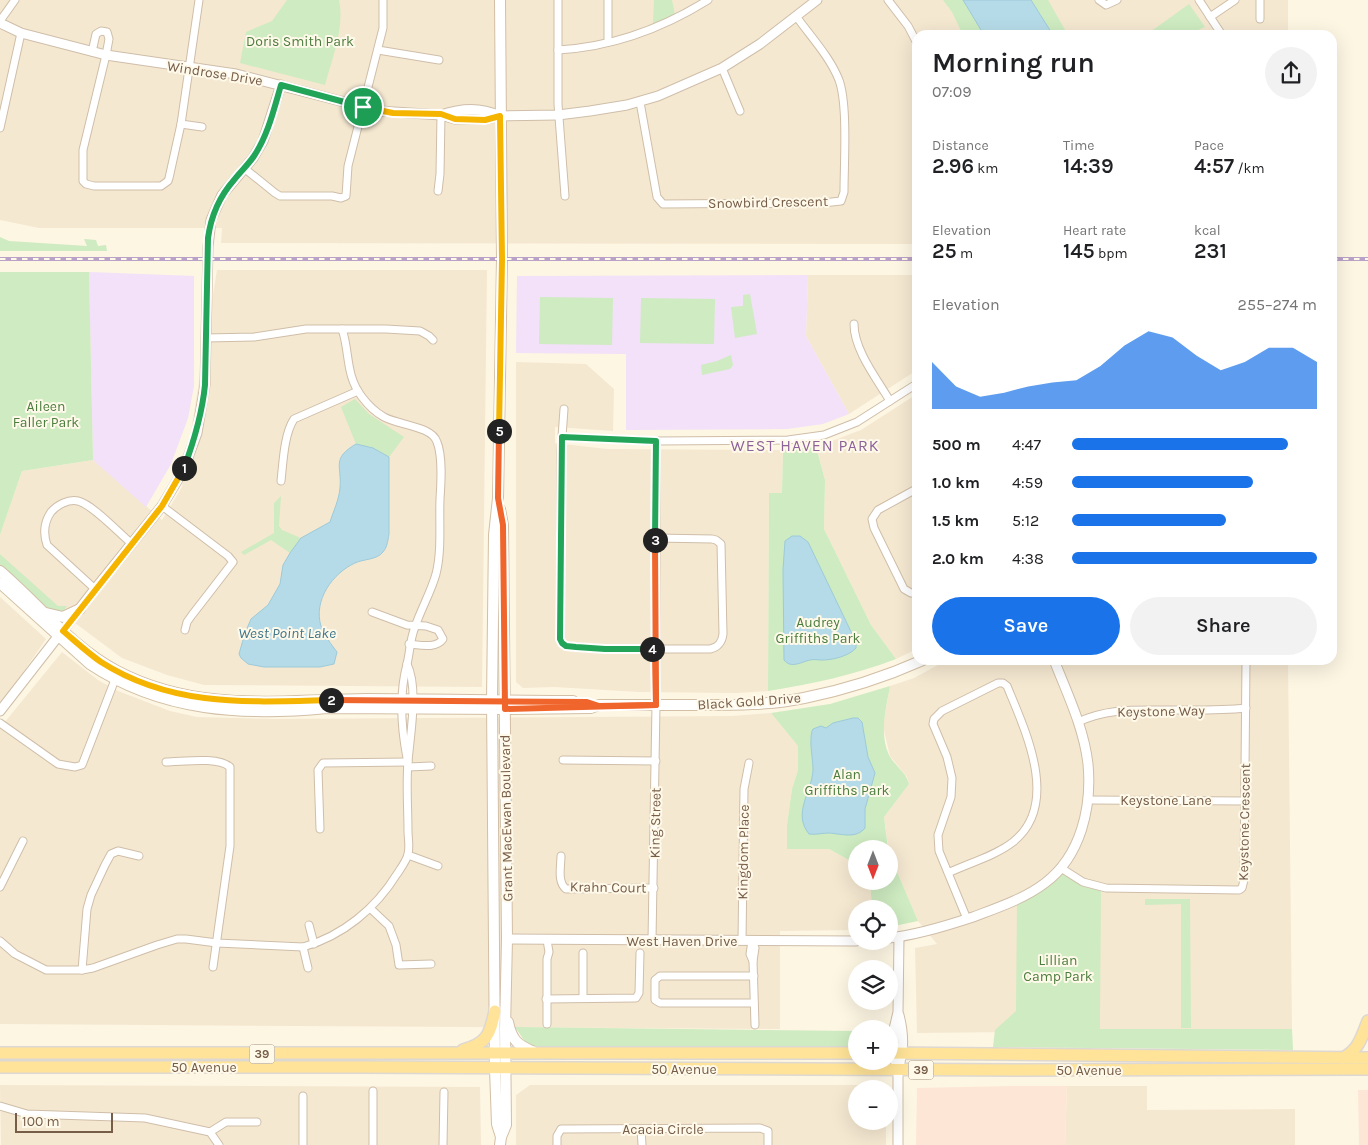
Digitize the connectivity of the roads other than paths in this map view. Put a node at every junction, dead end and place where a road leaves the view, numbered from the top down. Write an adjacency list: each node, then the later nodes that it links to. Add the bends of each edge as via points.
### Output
1 (15, 0): 18 (street)
2 (199, 0): 28 (street)
3 (383, 0): 23 (street, via 383,28)
4 (500, 0): 38 (main road, Grant MacEwan Boulevard)
5 (558, 0): 24 (street)
6 (608, 0): 22 (street)
7 (708, 0): 22 (street, via 652,29)
8 (817, 0): 15 (street, Windrose Drive)
9 (888, 0): 21 (street)
10 (1099, 0): 11 (street, via 1106,5)
11 (1117, 0)
12 (1199, 0): 16 (street)
13 (1235, 0): 16 (street)
14 (1260, 0): 17 (street)
15 (796, 16): 29 (street, Windrose Drive); 33 (street, Snowbird Crescent, via 832,66 841,90 844,192 841,201 663,204 657,197)
16 (1210, 16): 19 (street)
17 (1260, 19)
18 (0, 22): 20 (street, Windrose Drive)
19 (1219, 30)
20 (21, 33): 25 (street, Windrose Drive); 32 (street)
21 (912, 34)
22 (608, 42): 24 (street)
23 (378, 50): 27 (street); 34 (street)
24 (558, 50): 37 (street)
25 (92, 52): 26 (street, Windrose Drive); 26 (street, via 96,34 104,31 108,35)
26 (106, 56): 28 (street, Windrose Drive); 39 (street, via 83,144 83,182 94,186 165,184)
27 (439, 60)
28 (188, 67): 30 (street, Windrose Drive); 39 (street)
29 (722, 68): 33 (street, Windrose Drive); 35 (street)
30 (281, 85): 34 (street, Windrose Drive); 42 (street, via 263,141)
31 (0, 87): 32 (street)
32 (8, 90): 41 (street)
33 (640, 102): 37 (street, Windrose Drive)
34 (363, 107): 36 (street, Windrose Drive, via 393,113); 42 (street, via 348,166 346,196 280,196)
35 (740, 111)
36 (441, 114): 38 (street, Windrose Drive, via 456,110 486,110); 43 (street)
37 (558, 115): 38 (street, Windrose Drive); 44 (street)
38 (500, 116): 57 (main road, Grant MacEwan Boulevard, via 502,259)
39 (181, 124): 40 (street)
40 (202, 127)
41 (0, 128)
42 (244, 168): 47 (street, via 222,195 211,220)
43 (438, 191)
44 (565, 196)
45 (854, 324): 51 (street, via 858,347)
46 (342, 329): 47 (street); 48 (street, via 420,331); 50 (street, via 348,364)
47 (206, 338): 58 (street, via 205,385 197,433 183,471)
48 (433, 340)
49 (912, 387): 51 (street)
50 (358, 391): 55 (street, via 294,419); 68 (street, via 385,417 420,428 430,433 438,443 439,554 436,573)
51 (890, 401): 54 (street, via 857,422 812,438)
52 (564, 409): 53 (street)
53 (562, 437): 54 (street); 72 (street, via 560,639 571,646)
54 (656, 441): 59 (street)
55 (281, 481)
56 (912, 491): 64 (street, via 878,510 872,519 904,589)
57 (498, 498): 78 (main road, Grant MacEwan Boulevard, via 494,536); 79 (main road, Grant MacEwan Boulevard, via 503,525)
58 (162, 506): 60 (street); 69 (street, via 233,562 187,622)
59 (656, 538): 72 (street); 72 (street, via 712,539 722,544 723,634 716,648)
60 (132, 544): 63 (street); 63 (street, via 80,501 66,502 53,510 44,527 47,545)
61 (0, 571): 67 (main road, Black Gold Drive)
62 (0, 583): 70 (main road, Black Gold Drive)
63 (95, 589): 65 (street)
64 (912, 593)
65 (80, 609): 67 (main road, via 63,617); 70 (street)
66 (372, 612): 68 (street)
67 (45, 613): 70 (main road, Black Gold Drive)
68 (415, 626): 71 (street); 71 (street, via 438,630 443,639 434,646)
69 (185, 630)
70 (60, 634): 76 (main road, Black Gold Drive, via 90,664); 82 (street)
71 (409, 644): 77 (street, via 407,664 412,678)
72 (655, 649): 80 (street)
73 (912, 664): 80 (main road, Black Gold Drive, via 868,681 802,699 731,705)
74 (1056, 665): 83 (street)
75 (1246, 665): 81 (street, Keystone Crescent)
76 (117, 676): 77 (main road, Black Gold Drive, via 164,691 222,701); 84 (street, via 82,765 58,764)
77 (407, 704): 78 (main road, Black Gold Drive); 89 (street, via 412,737)
78 (492, 704): 79 (main road, Black Gold Drive); 127 (main road, Grant MacEwan Boulevard, via 493,902)
79 (505, 705): 80 (main road, Black Gold Drive, via 587,702 599,706); 107 (main road, Grant MacEwan Boulevard)
80 (656, 705): 86 (street, King Street)
81 (1246, 708): 83 (street, Keystone Way, via 1118,710 1094,714); 92 (street, Keystone Crescent)
82 (0, 711)
83 (1078, 722): 91 (street, via 1088,762)
84 (0, 723)
85 (562, 760): 86 (street)
86 (656, 761): 102 (street, King Street)
87 (166, 762): 114 (street, via 215,761 230,767 230,846)
88 (749, 763): 111 (street, Kingdom Place, via 744,789)
89 (408, 765): 90 (street); 93 (street, via 323,763 318,770); 95 (street)
90 (432, 766)
91 (1088, 800): 92 (street, Keystone Lane); 99 (street, via 1080,835)
92 (1245, 800): 99 (street, Keystone Crescent, via 1244,880 1239,890 1106,888 1083,882)
93 (320, 829)
94 (23, 841): 101 (street)
95 (408, 855): 98 (street); 103 (street)
96 (139, 856): 122 (street, via 118,851 111,854 105,865 87,908)
97 (561, 856): 102 (street, Krahn Court, via 563,887)
98 (438, 866)
99 (1061, 868): 104 (street, via 1030,892)
100 (948, 873): 100 (street, via 937,842 951,797 952,778 934,719 942,711 1003,683 1008,686 1029,738 1034,760 1036,790 1033,816 1025,831 1013,842); 104 (street)
101 (0, 887)
102 (654, 888): 109 (street, King Street)
103 (371, 909): 115 (street); 119 (street, via 389,926 399,965)
104 (967, 919): 106 (street)
105 (309, 925): 115 (street)
106 (899, 937): 128 (street)
107 (507, 939): 108 (street, West Haven Drive); 127 (main road, Grant MacEwan Boulevard)
108 (547, 940): 109 (street, West Haven Drive); 125 (street, via 544,947 547,959)
109 (652, 940): 111 (street, West Haven Drive)
110 (0, 941): 122 (street, via 15,954 46,970)
111 (742, 941): 112 (street, West Haven Drive)
112 (752, 941): 113 (street, West Haven Drive); 123 (street, via 750,954)
113 (848, 941)
114 (216, 943): 116 (street); 120 (street); 122 (street, via 177,939)
115 (314, 944): 116 (street)
116 (303, 947): 121 (street)
117 (583, 953): 124 (street)
118 (640, 953): 124 (street, via 639,994 636,998)
119 (431, 964)
120 (213, 968)
121 (308, 968)
122 (82, 970)
123 (754, 976): 126 (street); 126 (street, via 660,976 655,980 655,1000 660,1003)
124 (583, 998): 125 (street)
125 (546, 999): 130 (street)
126 (754, 1003): 131 (street)
127 (501, 1011): 133 (main road, via 481,1043); 136 (main road, Grant MacEwan Boulevard); 137 (main road, via 515,1041)
128 (896, 1020)
129 (1368, 1020): 138 (main road, via 1358,1045)
130 (546, 1024)
131 (755, 1025)
132 (0, 1053): 133 (main road, 50 Avenue / 39)
133 (447, 1053): 136 (main road, 50 Avenue / 39)
134 (848, 1053): 137 (main road, 50 Avenue / 39)
135 (898, 1053): 138 (main road, 50 Avenue / 39)
136 (500, 1054): 137 (main road, 50 Avenue / 39); 141 (main road, Grant MacEwan Boulevard)
137 (538, 1054)
138 (1343, 1058): 139 (main road, 50 Avenue / 39)
139 (1368, 1058)
140 (0, 1067): 141 (main road, 50 Avenue / 39)
141 (500, 1068): 143 (main road, 50 Avenue / 39); 152 (main road, Grant MacEwan Boulevard, via 506,1125)
142 (1368, 1069): 144 (main road, 50 Avenue / 39)
143 (848, 1070)
144 (898, 1070): 160 (street)
145 (374, 1091): 155 (street)
146 (444, 1092): 156 (street)
147 (304, 1096): 154 (street)
148 (0, 1106): 151 (street, via 27,1114 145,1118)
149 (257, 1122): 151 (street, via 226,1122)
150 (641, 1129): 157 (street, Acacia Circle, via 561,1129); 158 (street); 159 (street, Acacia Circle, via 760,1128 768,1131)
151 (210, 1132): 153 (street)
152 (500, 1141)
153 (219, 1145)
154 (303, 1145)
155 (373, 1145)
156 (443, 1145)
157 (557, 1145)
158 (642, 1145)
159 (768, 1145)
160 (898, 1145)

